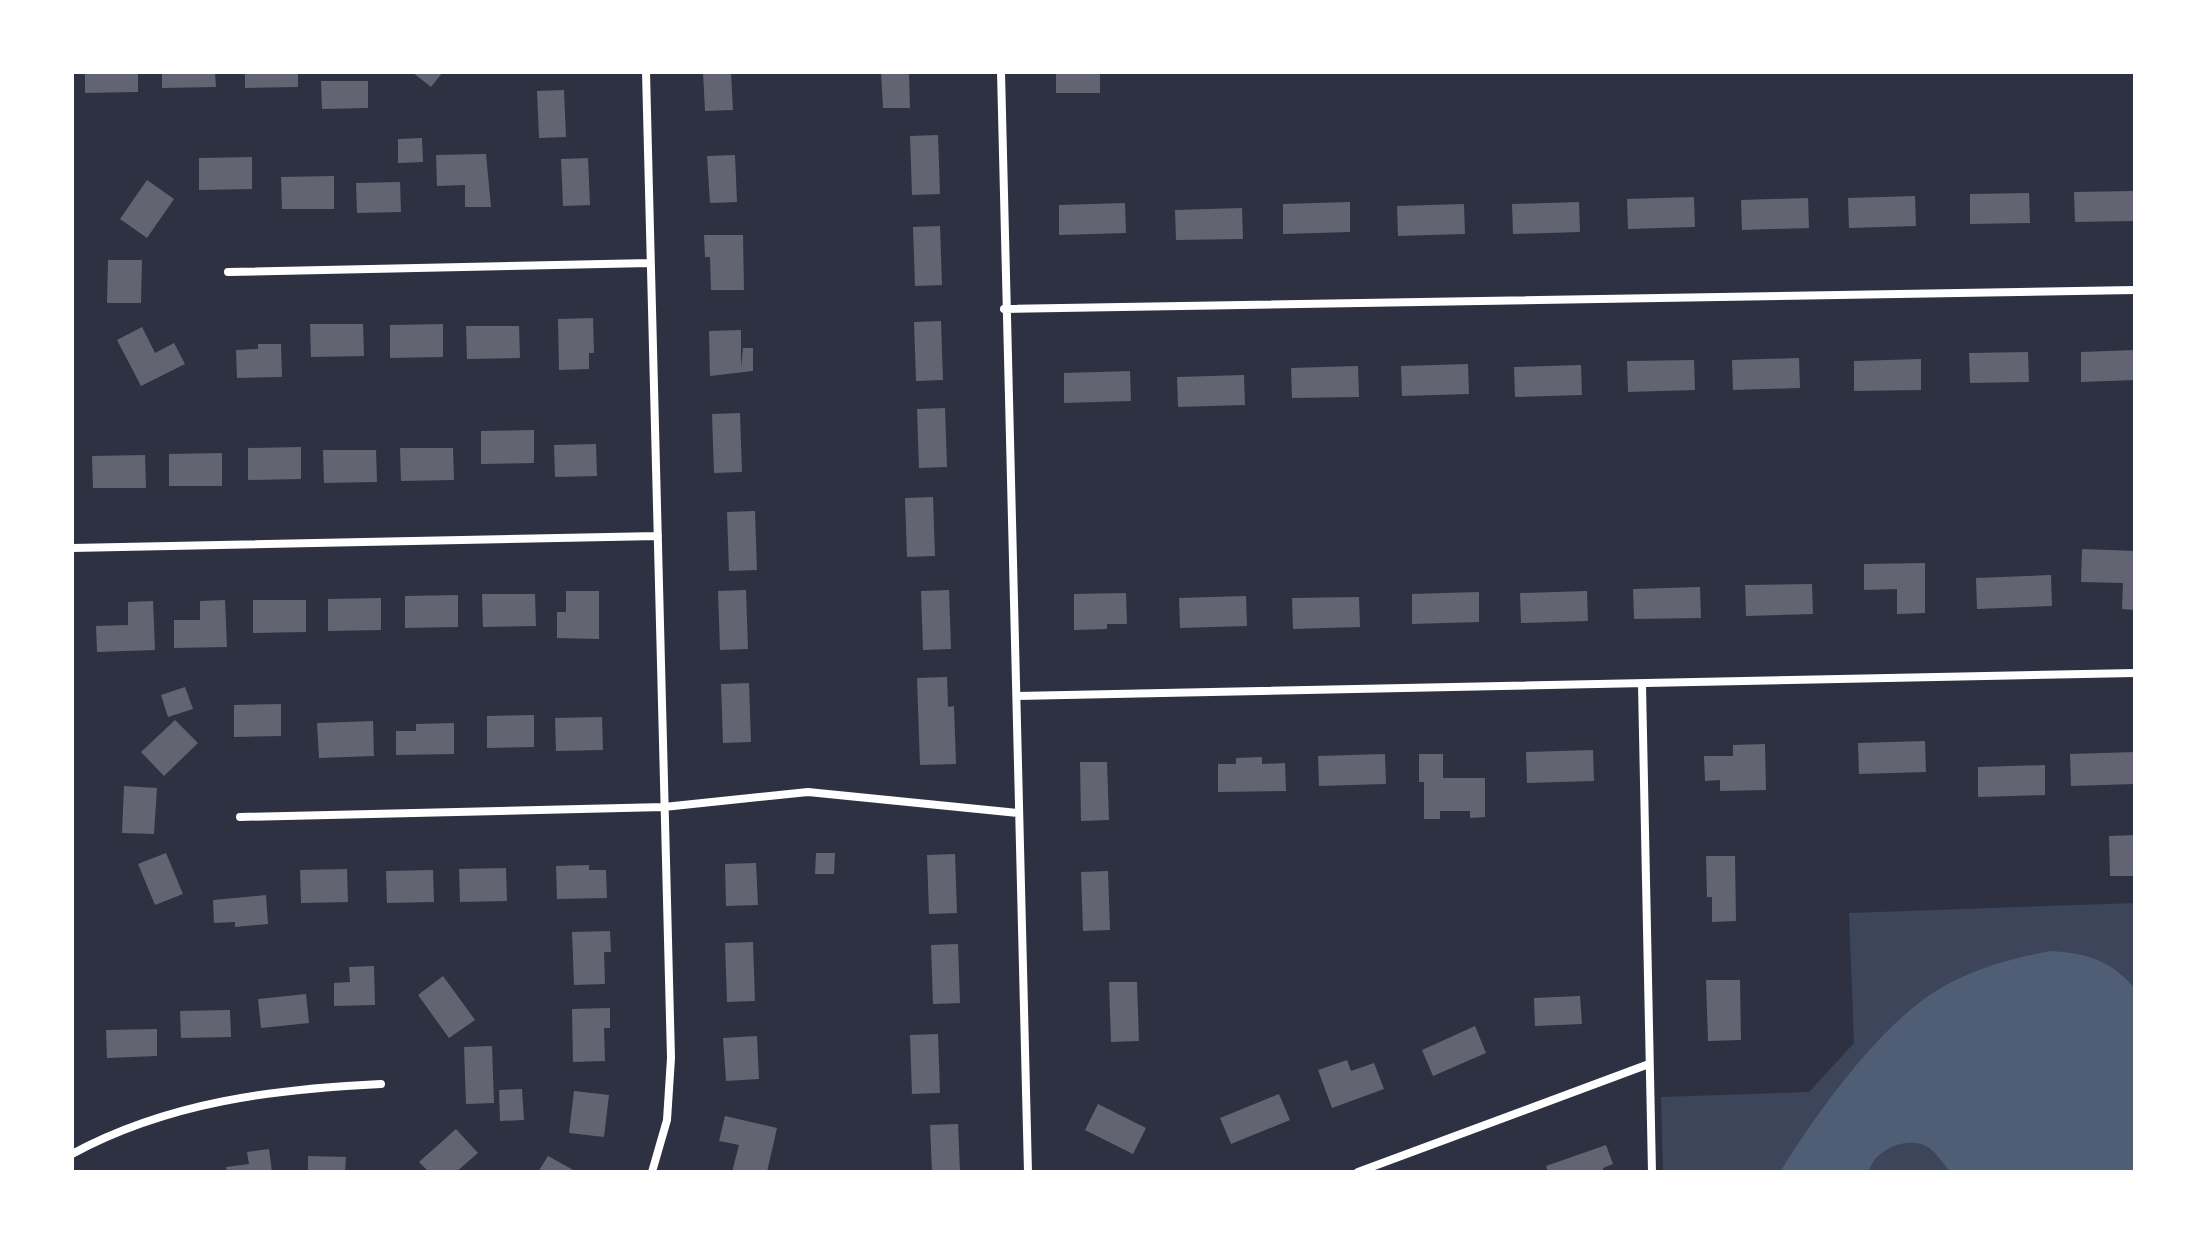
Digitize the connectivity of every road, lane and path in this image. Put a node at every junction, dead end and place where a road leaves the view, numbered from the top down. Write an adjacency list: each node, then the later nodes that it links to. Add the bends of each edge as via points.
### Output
1 (646, 72): 3 (street)
2 (1001, 72): 6 (street)
3 (650, 263): 4 (street); 7 (street)
4 (228, 272)
5 (2135, 290): 6 (street)
6 (1004, 309): 11 (street)
7 (658, 536): 8 (street); 12 (street)
8 (72, 548)
9 (2135, 673): 10 (street)
10 (1642, 685): 11 (street); 15 (street)
11 (1017, 696): 13 (street)
12 (664, 807): 13 (street, via 808,792); 14 (street); 18 (street, via 671,1058 667,1120)
13 (1018, 813): 19 (street)
14 (240, 817)
15 (1649, 1064): 20 (street); 21 (street)
16 (381, 1084): 17 (street, via 228,1099 154,1117)
17 (72, 1154)
18 (652, 1172)
19 (1028, 1172)
20 (1358, 1172)
21 (1652, 1172)

